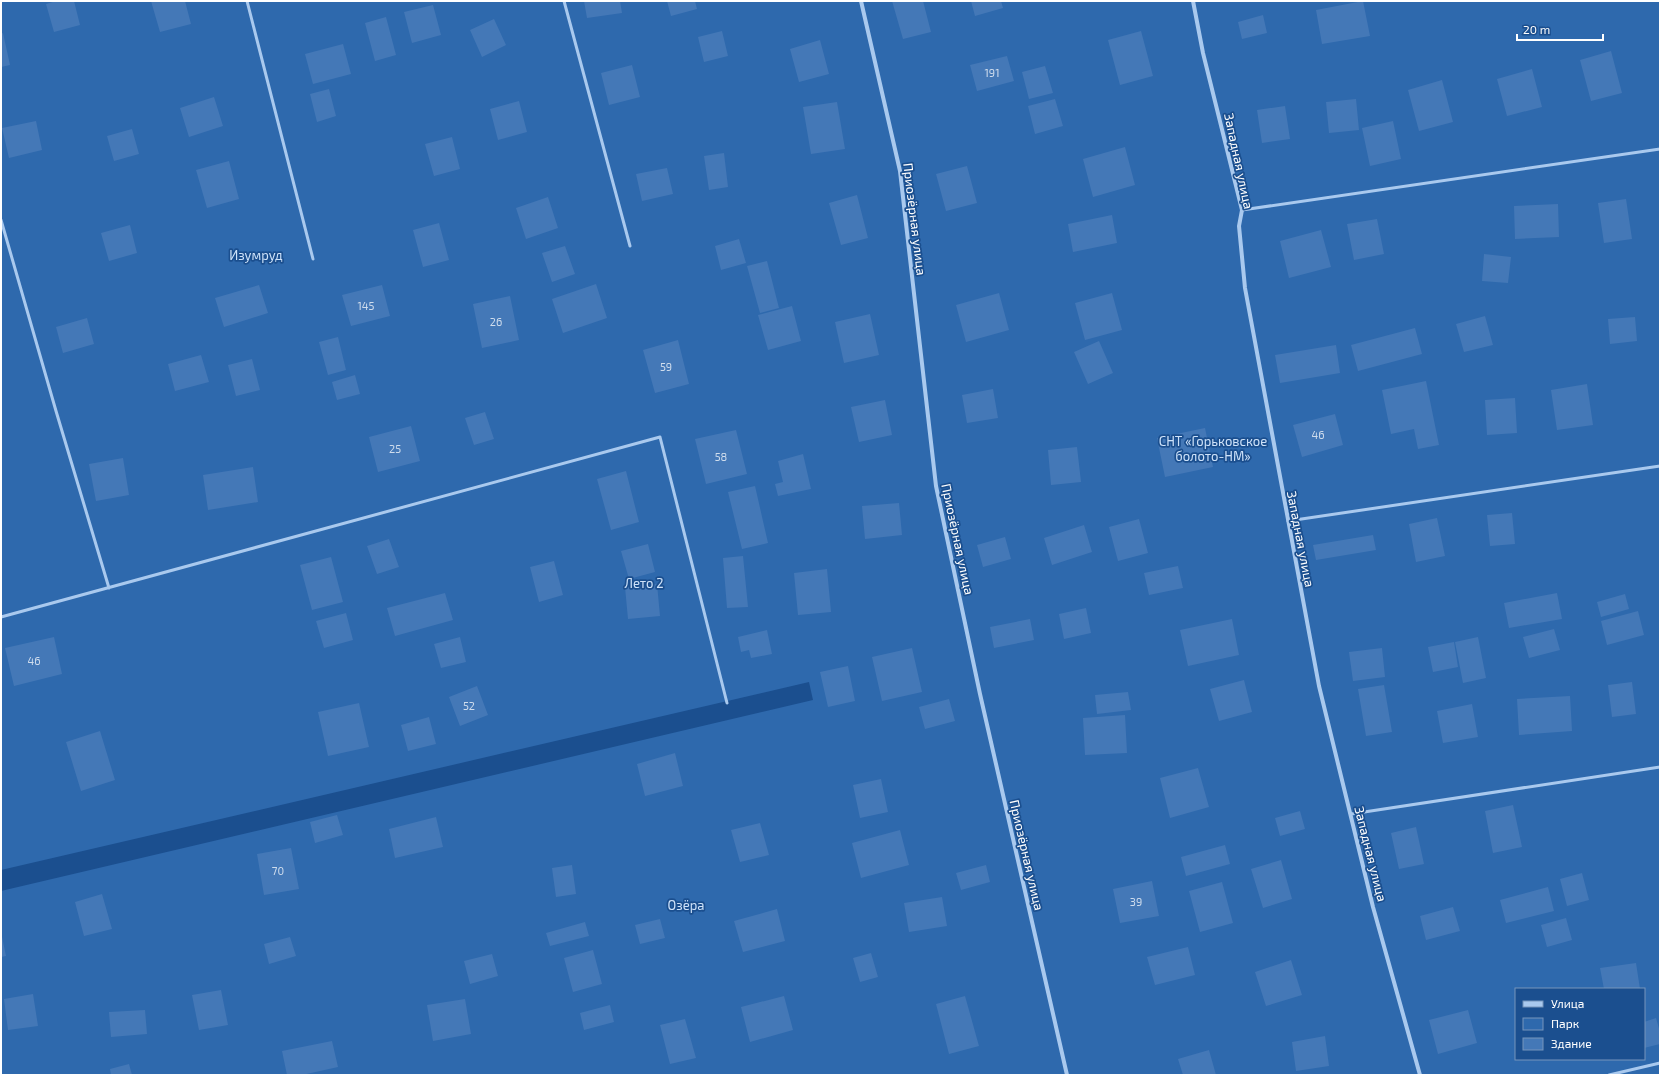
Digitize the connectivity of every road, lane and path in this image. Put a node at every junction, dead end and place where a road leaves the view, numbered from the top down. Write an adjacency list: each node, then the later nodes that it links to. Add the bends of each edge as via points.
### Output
1 (248, 1): 9 (lane)
2 (564, 1): 8 (lane)
3 (861, 1): 18 (street, Приозёрная улица, via 900,171 936,486 981,701)
4 (1193, 1): 6 (street, Западная улица, via 1203,53)
5 (1660, 149): 6 (lane)
6 (1242, 210): 11 (street, Западная улица, via 1239,226 1245,288)
7 (1, 220): 12 (lane)
8 (630, 246)
9 (313, 259)
10 (1660, 466): 11 (lane)
11 (1288, 522): 16 (street, Западная улица, via 1319,686)
12 (109, 588): 13 (lane); 14 (lane, via 660,437)
13 (1, 617)
14 (727, 703)
15 (1660, 767): 16 (lane)
16 (1351, 814): 19 (street, Западная улица, via 1373,907)
17 (1660, 1063): 20 (lane)
18 (1067, 1075)
19 (1420, 1075)
20 (1609, 1075)

